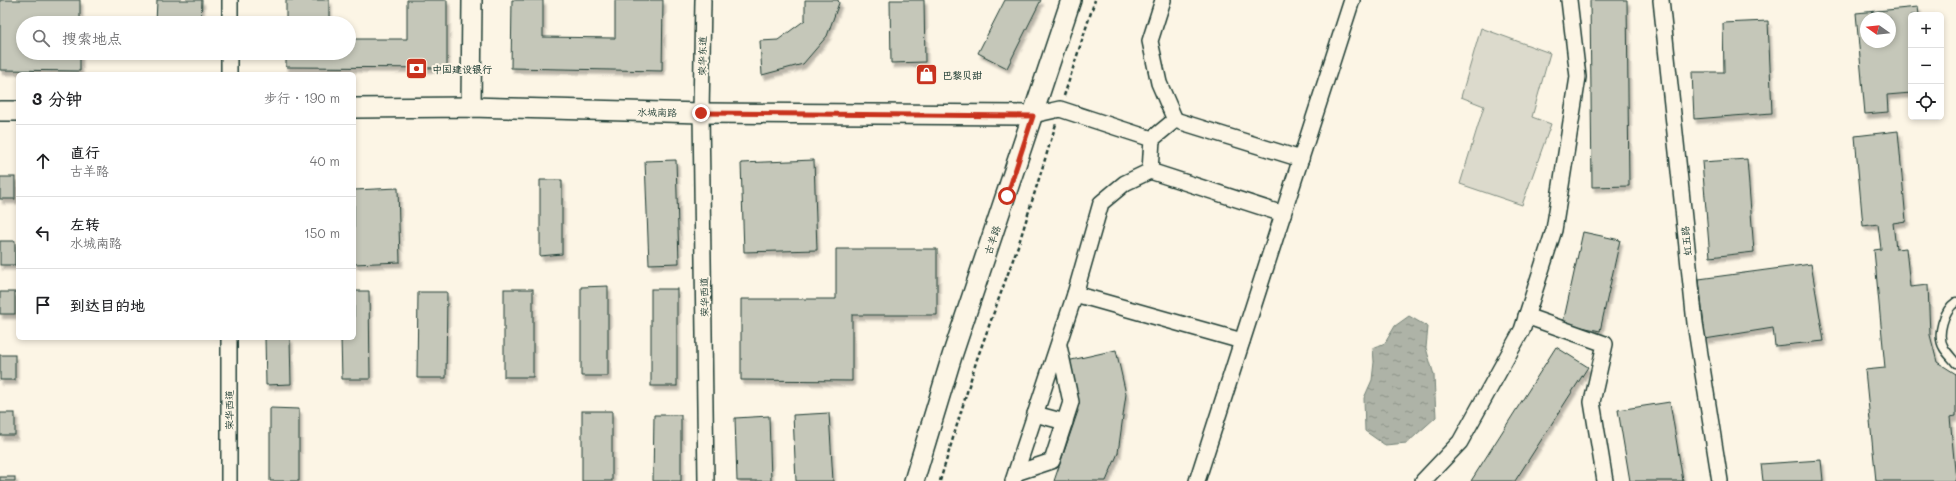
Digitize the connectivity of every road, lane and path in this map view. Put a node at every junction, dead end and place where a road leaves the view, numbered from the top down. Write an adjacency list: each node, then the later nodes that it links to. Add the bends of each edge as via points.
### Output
1 (230, 0): 10 (street)
2 (472, 0): 14 (street)
3 (702, 0): 18 (street, 荣华东道)
4 (1071, 0): 19 (street, 古羊路)
5 (1095, 0): 15 (path)
6 (1163, 0): 20 (street, via 1150,41 1159,83)
7 (1352, 0): 22 (street)
8 (1570, 0): 27 (street, via 1578,77 1554,230)
9 (1661, 0): 42 (street, 虹五路, via 1695,323)
10 (230, 16)
11 (229, 60): 12 (street)
12 (229, 72)
13 (356, 108): 14 (street, 水城南路)
14 (471, 108): 18 (street, 水城南路)
15 (1060, 109): 19 (street); 21 (street); 38 (path, via 1019,243 977,359)
16 (0, 111): 17 (street)
17 (16, 111)
18 (701, 113): 19 (street, 水城南路); 36 (street, 荣华西道)
19 (1033, 116): 37 (street, 古羊路, via 952,356)
20 (1175, 120): 21 (street); 22 (street)
21 (1152, 139): 23 (street)
22 (1301, 160): 24 (street)
23 (1150, 171): 24 (street); 25 (street, via 1125,183 1101,203)
24 (1283, 214): 29 (street)
25 (1075, 294): 29 (street); 30 (street)
26 (1956, 302): 31 (lane, via 1950,305 1941,325 1943,347)
27 (1526, 316): 40 (street, via 1522,330 1460,442); 41 (street, via 1605,344 1592,402)
28 (229, 340): 35 (street, 荣华西道)
29 (1242, 341): 39 (street)
30 (1058, 345): 32 (street); 33 (street, via 1071,402)
31 (1956, 363)
32 (1036, 414): 33 (street); 34 (street)
33 (1065, 422): 34 (street, via 1052,461)
34 (1014, 477)
35 (229, 481)
36 (706, 481)
37 (914, 481)
38 (940, 481)
39 (1197, 481)
40 (1423, 481)
41 (1605, 481)
42 (1720, 481)

